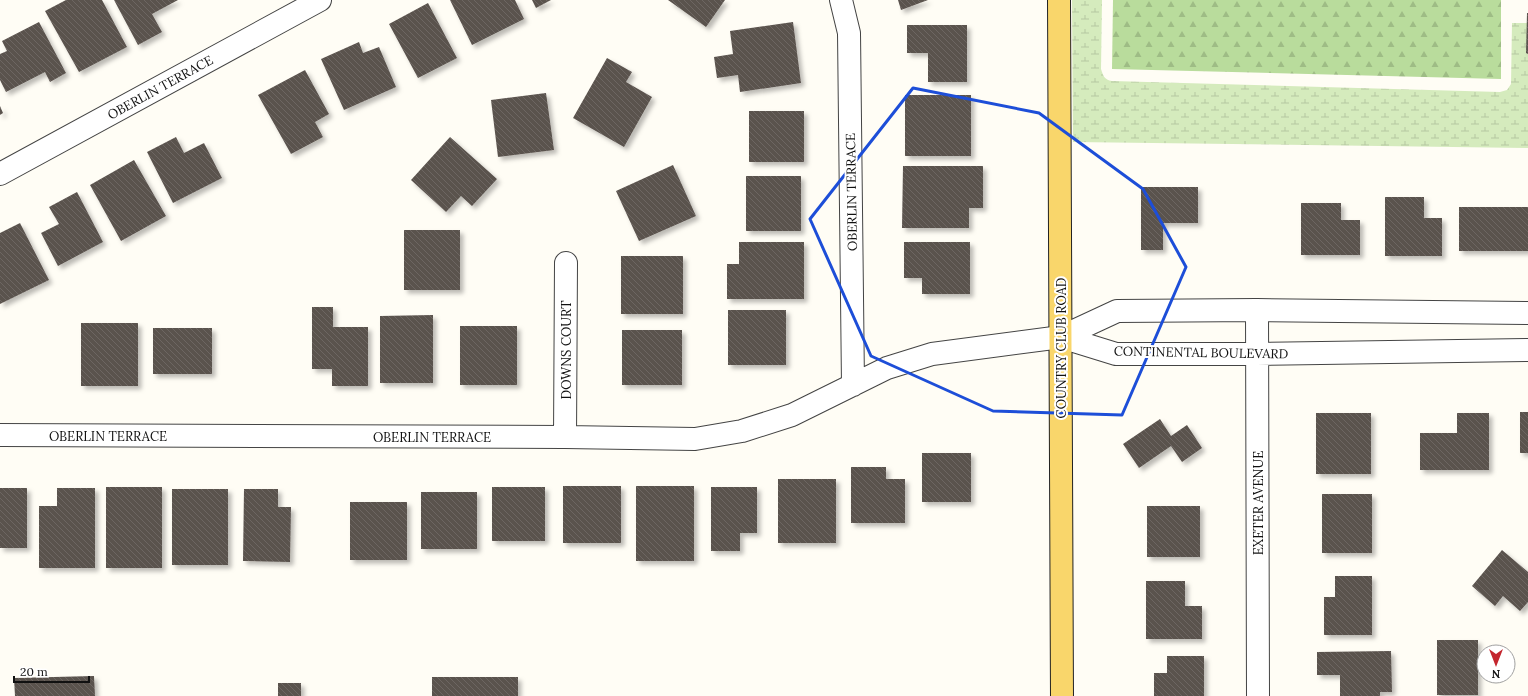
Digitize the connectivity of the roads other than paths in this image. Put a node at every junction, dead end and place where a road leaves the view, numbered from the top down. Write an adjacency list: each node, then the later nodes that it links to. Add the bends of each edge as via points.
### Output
1 (320, 0): 4 (street, OBERLIN TERRACE)
2 (841, 0): 11 (street, OBERLIN TERRACE, via 849,33)
3 (1059, 0): 8 (main road, COUNTRY CLUB ROAD)
4 (0, 174)
5 (566, 263): 13 (street, DOWNS COURT)
6 (1257, 310): 7 (street); 8 (street, via 1117,311); 10 (street, EXETER AVENUE)
7 (1528, 313)
8 (1061, 337): 10 (street, CONTINENTAL BOULEVARD, via 1116,354); 11 (street, OBERLIN TERRACE, via 932,354 887,368); 14 (main road, COUNTRY CLUB ROAD)
9 (1528, 350): 10 (street, CONTINENTAL BOULEVARD)
10 (1257, 354): 15 (street, EXETER AVENUE)
11 (853, 385): 13 (street, OBERLIN TERRACE, via 792,415 742,432 695,439)
12 (0, 435): 13 (street, OBERLIN TERRACE)
13 (565, 437)
14 (1062, 696)
15 (1258, 696)

